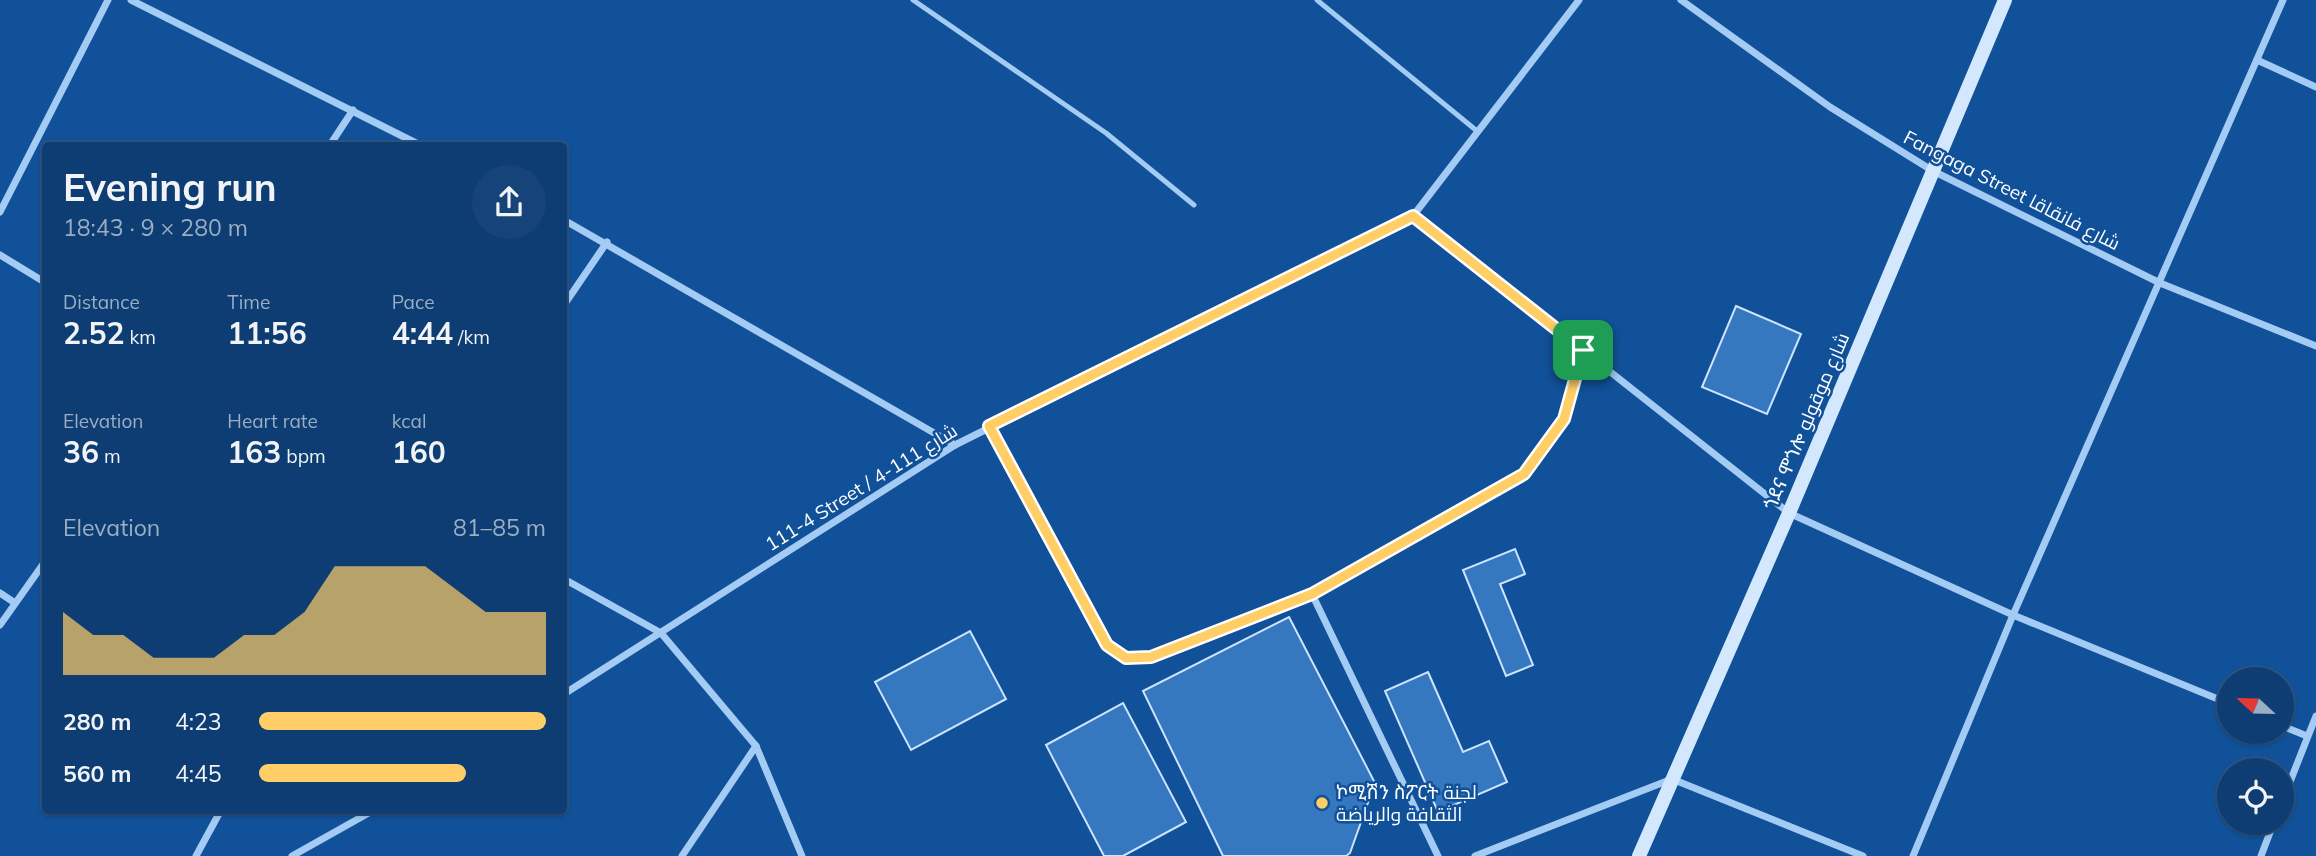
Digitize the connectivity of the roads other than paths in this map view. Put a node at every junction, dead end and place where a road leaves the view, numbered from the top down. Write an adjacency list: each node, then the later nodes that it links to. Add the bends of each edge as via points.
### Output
1 (108, 0): 17 (street)
2 (131, 0): 11 (street)
3 (914, 0): 16 (lane, via 1106,133)
4 (1317, 0): 12 (lane)
5 (1578, 0): 12 (street)
6 (1681, 0): 15 (street, Fangaga Street شارع فانقاقا, via 1830,107)
7 (2005, 0): 15 (street, ጎደና ሞጎሎ شارع موقولو)
8 (2283, 0): 9 (street)
9 (2257, 60): 10 (street); 23 (street)
10 (2316, 87)
11 (353, 110): 13 (street); 14 (street)
12 (1477, 131): 18 (street)
13 (332, 142)
14 (414, 142)
15 (1933, 171): 23 (street, Fangaga Street شارع فانقاقا); 29 (street, ጎደና ሞጎሎ شارع موقولو)
16 (1194, 205)
17 (0, 212)
18 (1413, 216): 26 (street); 27 (street, 111-4 Street / شارع 111-4)
19 (567, 222): 20 (street)
20 (607, 242): 24 (street); 28 (street)
21 (0, 255): 22 (street)
22 (42, 281)
23 (2160, 283): 25 (street, Fangaga Street شارع فانقاقا); 35 (street)
24 (567, 301)
25 (2316, 346)
26 (1583, 350): 29 (street); 33 (street, via 1564,419 1524,474)
27 (989, 426): 28 (street, 111-4 Street / شارع 111-4); 33 (street, via 1107,645 1126,658 1151,657)
28 (955, 445): 37 (street, 111-4 Street / شارع 111-4)
29 (1789, 513): 35 (street); 45 (street, ጎደና ሞጎሎ شارع موقولو)
30 (42, 566): 34 (street)
31 (567, 581): 37 (street)
32 (0, 593): 34 (street)
33 (1312, 594): 53 (street)
34 (15, 603): 36 (street)
35 (2012, 615): 39 (street); 57 (street)
36 (0, 625)
37 (661, 633): 38 (street, 111-4 Street / شارع 111-4); 43 (street)
38 (567, 692)
39 (2217, 699)
40 (2316, 716): 42 (street)
41 (2294, 731): 42 (street)
42 (2307, 736): 44 (street)
43 (756, 746): 51 (street); 52 (street)
44 (2294, 770)
45 (1672, 779): 54 (street); 55 (street, ጎደና ሞጎሎ شارع موقولو); 56 (street)
46 (219, 814): 49 (street)
47 (367, 814): 50 (street)
48 (2269, 835): 58 (street)
49 (196, 856)
50 (292, 856)
51 (682, 856)
52 (802, 856)
53 (1438, 856)
54 (1475, 856)
55 (1639, 856)
56 (1863, 856)
57 (1913, 856)
58 (2261, 856)

